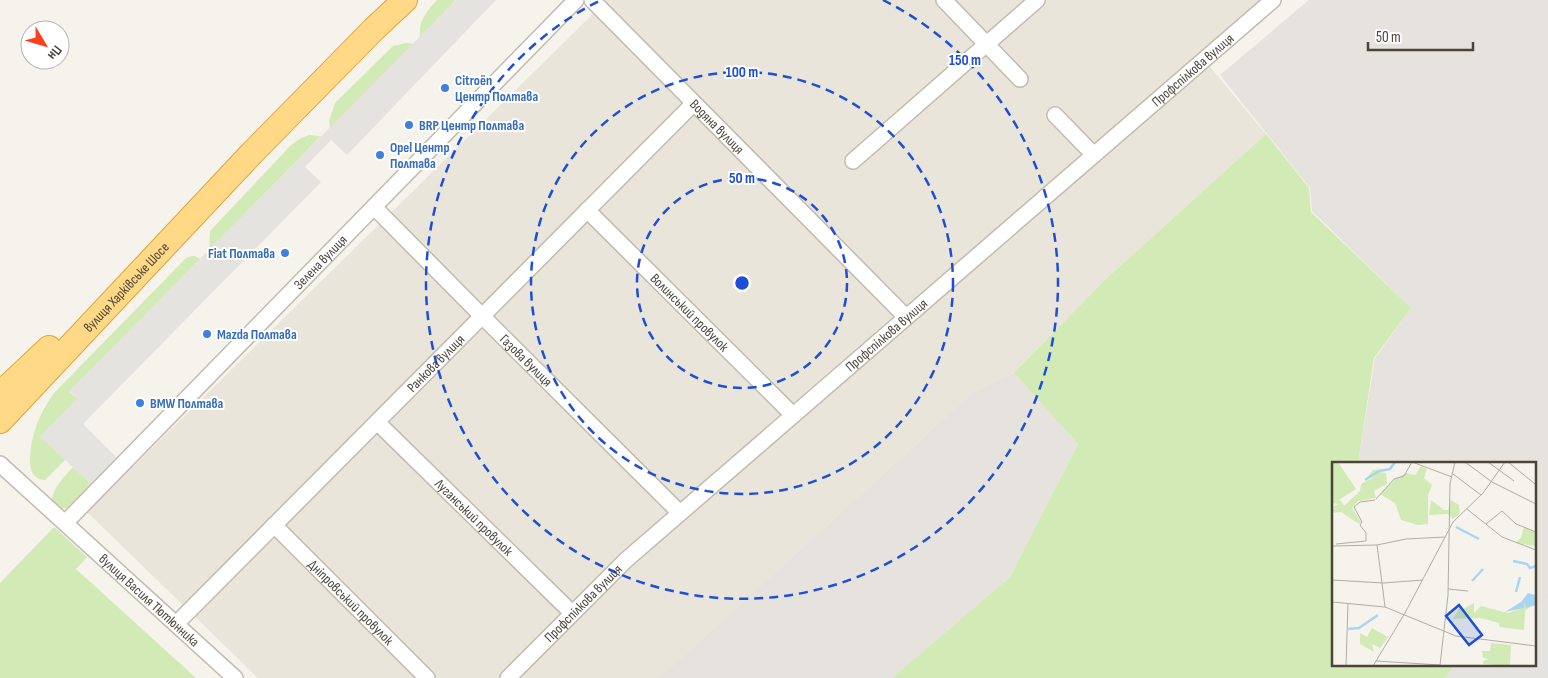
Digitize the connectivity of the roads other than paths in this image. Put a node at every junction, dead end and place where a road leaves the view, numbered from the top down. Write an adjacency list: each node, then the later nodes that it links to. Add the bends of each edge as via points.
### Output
1 (405, 0): 11 (highway, вулиця Харківське Шосе)
2 (576, 0): 14 (street, Зелена вулиця)
3 (592, 0): 9 (street, Водяна вулиця)
4 (944, 0): 7 (street)
5 (1037, 0): 7 (street)
6 (1273, 0): 12 (street, Профспілкова вулиця)
7 (987, 44): 8 (street); 13 (street)
8 (1020, 79)
9 (694, 103): 15 (street, Ранкова вулиця); 17 (street, Водяна вулиця)
10 (1055, 115): 12 (street)
11 (252, 153): 18 (highway, вулиця Харківське Шосе); 20 (highway, вулиця Харківське Шосе)
12 (1094, 155): 17 (street, Профспілкова вулиця)
13 (853, 161)
14 (374, 207): 16 (street, Газова вулиця); 24 (street, Зелена вулиця)
15 (587, 210): 16 (street, Ранкова вулиця); 19 (street, Волинський провулок)
16 (482, 316): 21 (street, Ранкова вулиця); 23 (street, Газова вулиця)
17 (906, 317): 19 (street, Профспілкова вулиця)
18 (0, 394)
19 (793, 415): 23 (street, Профспілкова вулиця)
20 (0, 421)
21 (377, 422): 25 (street, Ранкова вулиця); 26 (street, Луганський провулок)
22 (0, 464): 24 (street, вулиця Василя Тютюнника)
23 (680, 513): 26 (street, Профспілкова вулиця)
24 (65, 523): 27 (street, вулиця Василя Тютюнника)
25 (274, 525): 27 (street, Ранкова вулиця); 29 (street, Дніпровський провулок)
26 (572, 613): 30 (street, Профспілкова вулиця)
27 (176, 624): 28 (street, вулиця Василя Тютюнника)
28 (235, 678)
29 (427, 678)
30 (508, 678)

